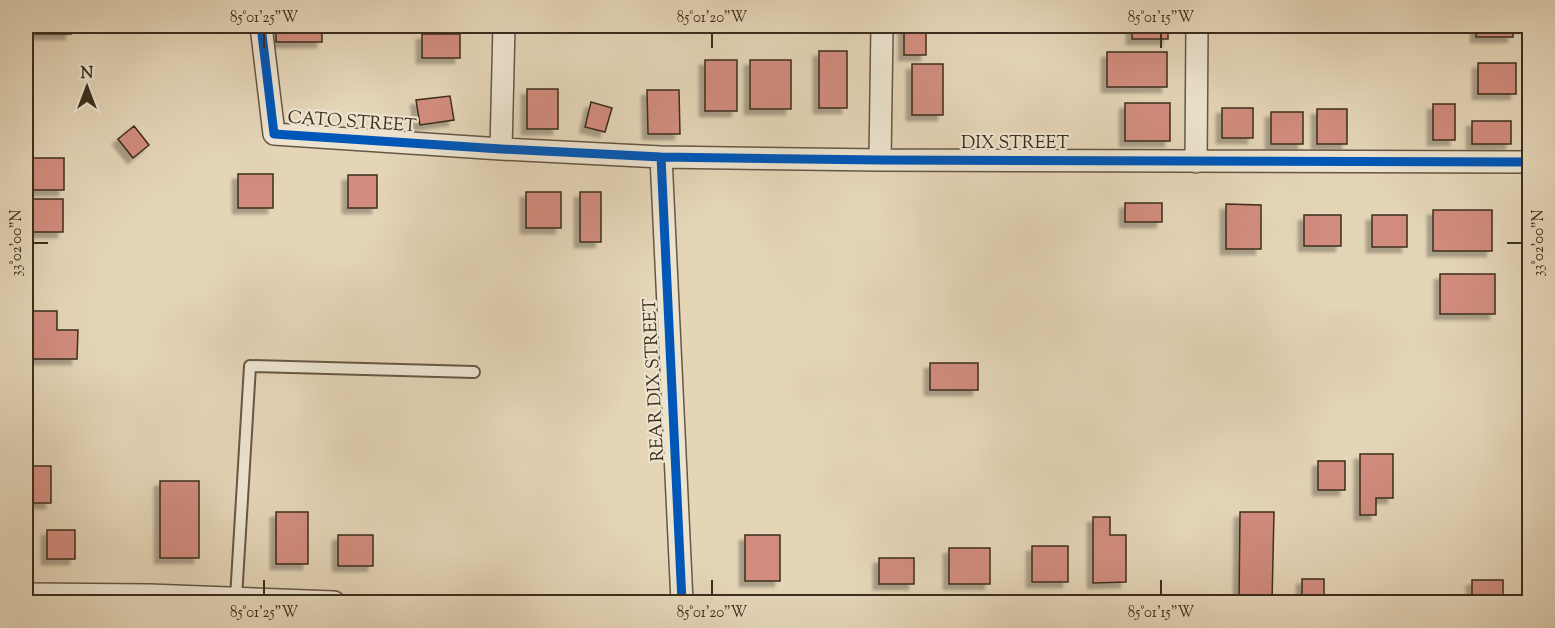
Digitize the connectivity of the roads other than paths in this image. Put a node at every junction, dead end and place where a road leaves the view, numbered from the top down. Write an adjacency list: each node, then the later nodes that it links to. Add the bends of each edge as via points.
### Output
1 (261, 26): 5 (street, CATO STREET, via 274,134)
2 (504, 26): 5 (street)
3 (882, 26): 7 (street)
4 (1197, 26): 8 (street)
5 (501, 149): 6 (street, DIX STREET)
6 (660, 157): 7 (street, DIX STREET); 14 (street, REAR DIX STREET)
7 (880, 160): 8 (street, DIX STREET)
8 (1196, 162): 9 (street, DIX STREET)
9 (1530, 162)
10 (474, 372): 12 (lane, via 250,366)
11 (26, 594): 12 (street)
12 (236, 598): 13 (street)
13 (334, 603)
14 (682, 603)

